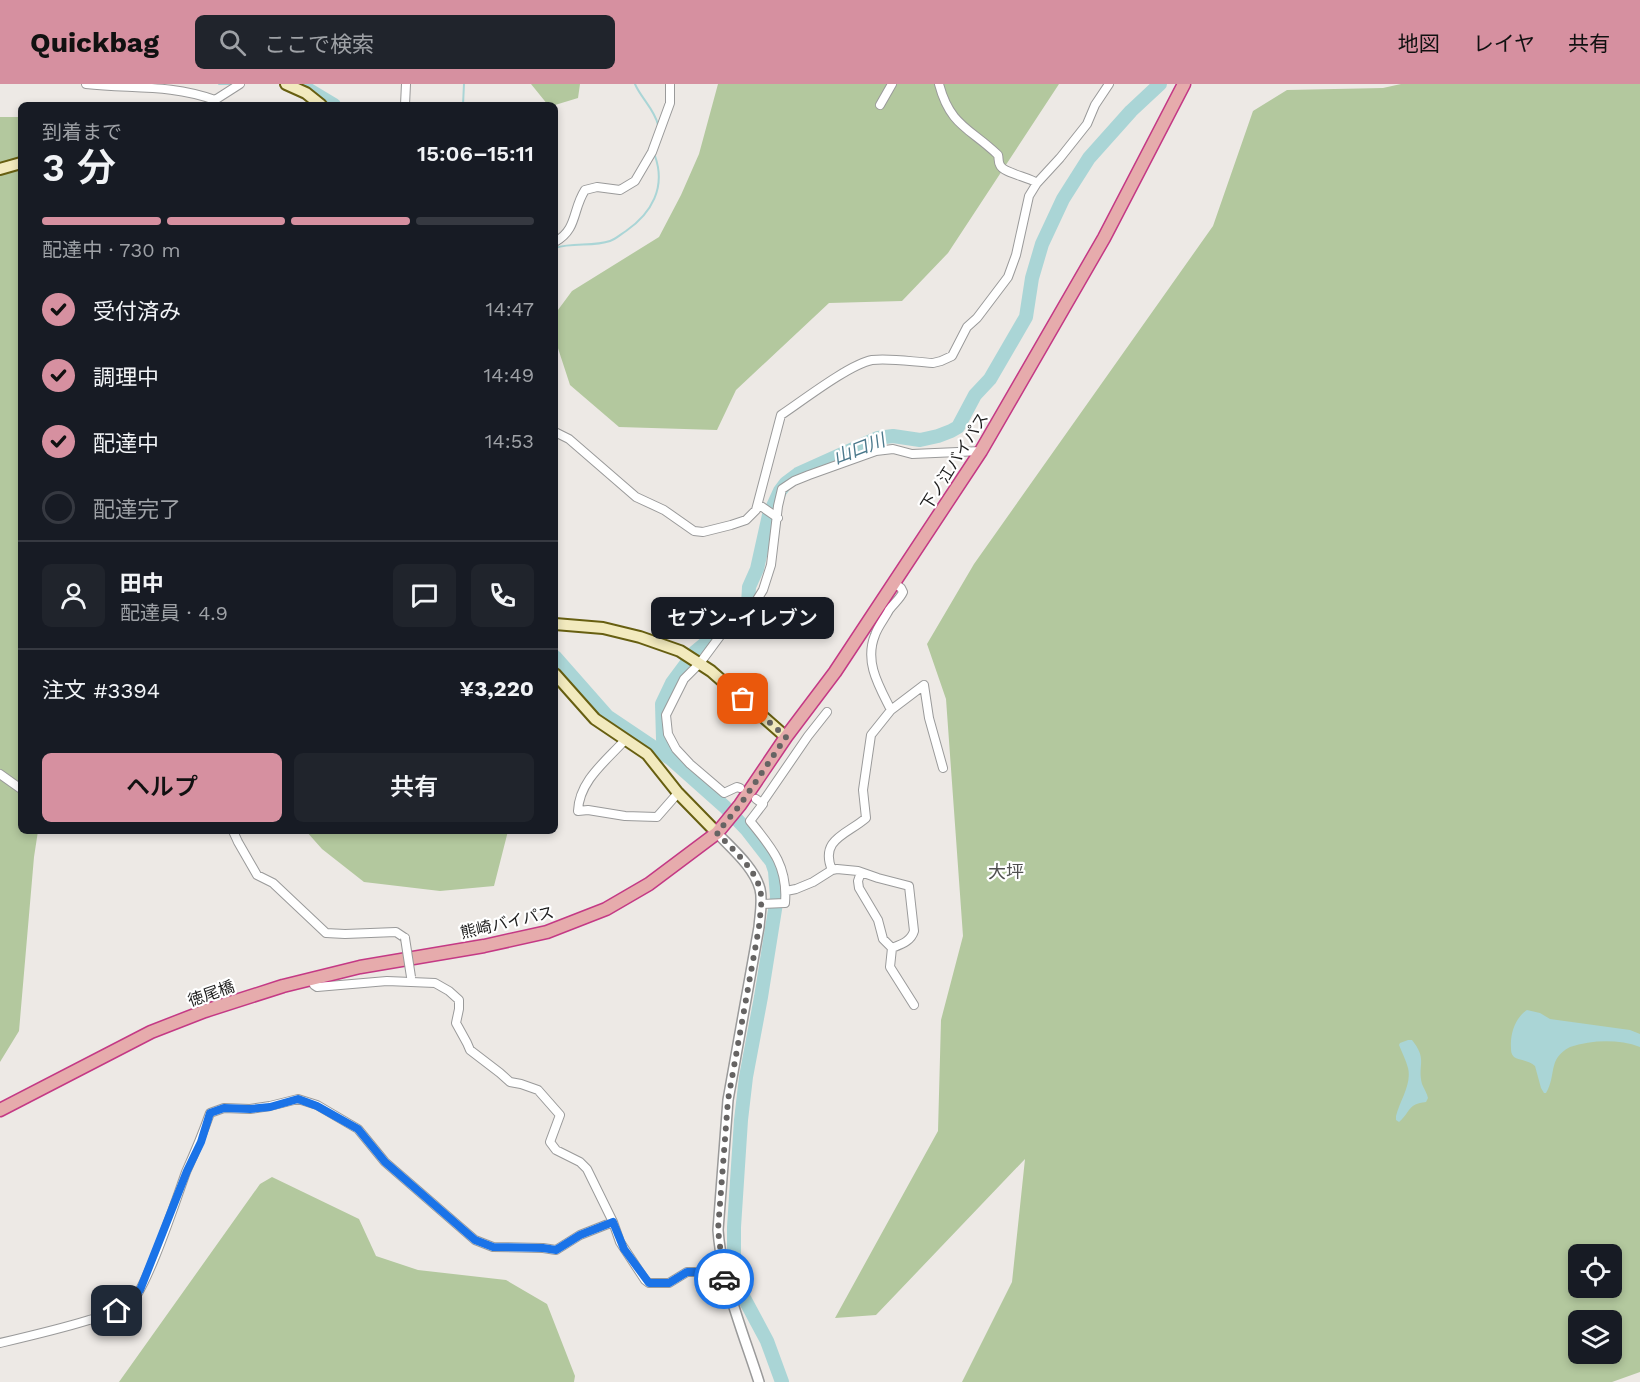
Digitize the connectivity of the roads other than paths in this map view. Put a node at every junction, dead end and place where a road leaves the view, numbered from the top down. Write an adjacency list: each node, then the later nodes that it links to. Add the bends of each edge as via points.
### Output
1 (86, 84): 2 (street, via 153,85 215,100)
2 (240, 84)
3 (286, 84): 10 (main road)
4 (406, 84): 11 (street)
5 (670, 84): 16 (street, via 670,102 652,152 635,181 620,190 585,190 571,227)
6 (892, 84): 12 (street)
7 (939, 84): 15 (street, via 954,118 998,155 1001,167)
8 (1109, 84): 15 (street, via 1087,124)
9 (1184, 84): 18 (highway, 下ノ江バイパス, via 1104,238)
10 (317, 102)
11 (405, 102)
12 (880, 105)
13 (18, 164): 14 (main road)
14 (0, 169)
15 (1037, 183): 19 (street, via 1029,196 1008,277 967,327 952,356 933,363 870,361 781,415)
16 (558, 240)
17 (558, 434): 19 (street, via 636,497 694,531 746,520)
18 (981, 451): 20 (street, via 876,451 782,489); 21 (highway, 下ノ江バイパス)
19 (759, 505): 20 (street)
20 (777, 517): 23 (street, via 764,590)
21 (894, 583): 25 (street, via 901,588 902,597 875,634 870,660); 27 (highway, 下ノ江バイパス)
22 (558, 624): 23 (main road, via 603,628 640,637 683,652)
23 (698, 662): 29 (main road); 36 (street, via 684,679 666,715 668,734 676,749 719,790 724,793)
24 (558, 677): 30 (main road, via 595,719)
25 (891, 710): 32 (street, via 924,684); 40 (street, via 871,735 862,790 866,818 832,845 828,857)
26 (827, 712): 28 (street)
27 (794, 726): 28 (street); 29 (highway, 下ノ江バイパス)
28 (808, 736): 33 (street)
29 (786, 737): 31 (highway, 下ノ江バイパス)
30 (625, 740): 37 (main road, via 646,754); 37 (street, via 585,784 578,799 578,811 657,817)
31 (768, 764): 33 (street); 38 (highway, 下ノ江バイパス)
32 (942, 768)
33 (782, 773): 42 (street, via 759,801 763,804 750,821 777,856)
34 (0, 774): 35 (street)
35 (18, 787)
36 (740, 788)
37 (678, 793): 38 (main road)
38 (717, 833): 43 (street, via 751,870); 45 (highway, 熊崎バイパス, via 650,884 606,909 547,932)
39 (234, 834): 46 (street, bridge, via 257,875 273,883 326,933 396,932 405,938)
40 (832, 870): 41 (street); 42 (street, via 813,882)
41 (861, 872): 44 (street, via 859,888 878,920 883,939); 44 (street, via 909,886 913,936)
42 (786, 891): 43 (street, via 784,903)
43 (764, 904): 51 (street, via 728,1100 718,1230)
44 (892, 948): 48 (street, via 890,966)
45 (311, 979): 46 (street, via 317,987); 47 (highway, 熊崎バイパス)
46 (411, 980): 50 (street, via 435,983 459,1000 456,1023 470,1050 510,1083 538,1090 560,1115 550,1142 587,1169)
47 (283, 986): 49 (highway, 徳尾橋, via 151,1032)
48 (914, 1005)
49 (0, 1110)
50 (613, 1222): 51 (street, via 624,1249 649,1283 669,1283 687,1272); 52 (street, via 556,1250 493,1247 475,1240 385,1162 358,1129 317,1106 298,1099 270,1107 224,1108 210,1113 155,1256 129,1305 104,1316)
51 (725, 1279): 53 (street)
52 (0, 1343)
53 (759, 1382)

